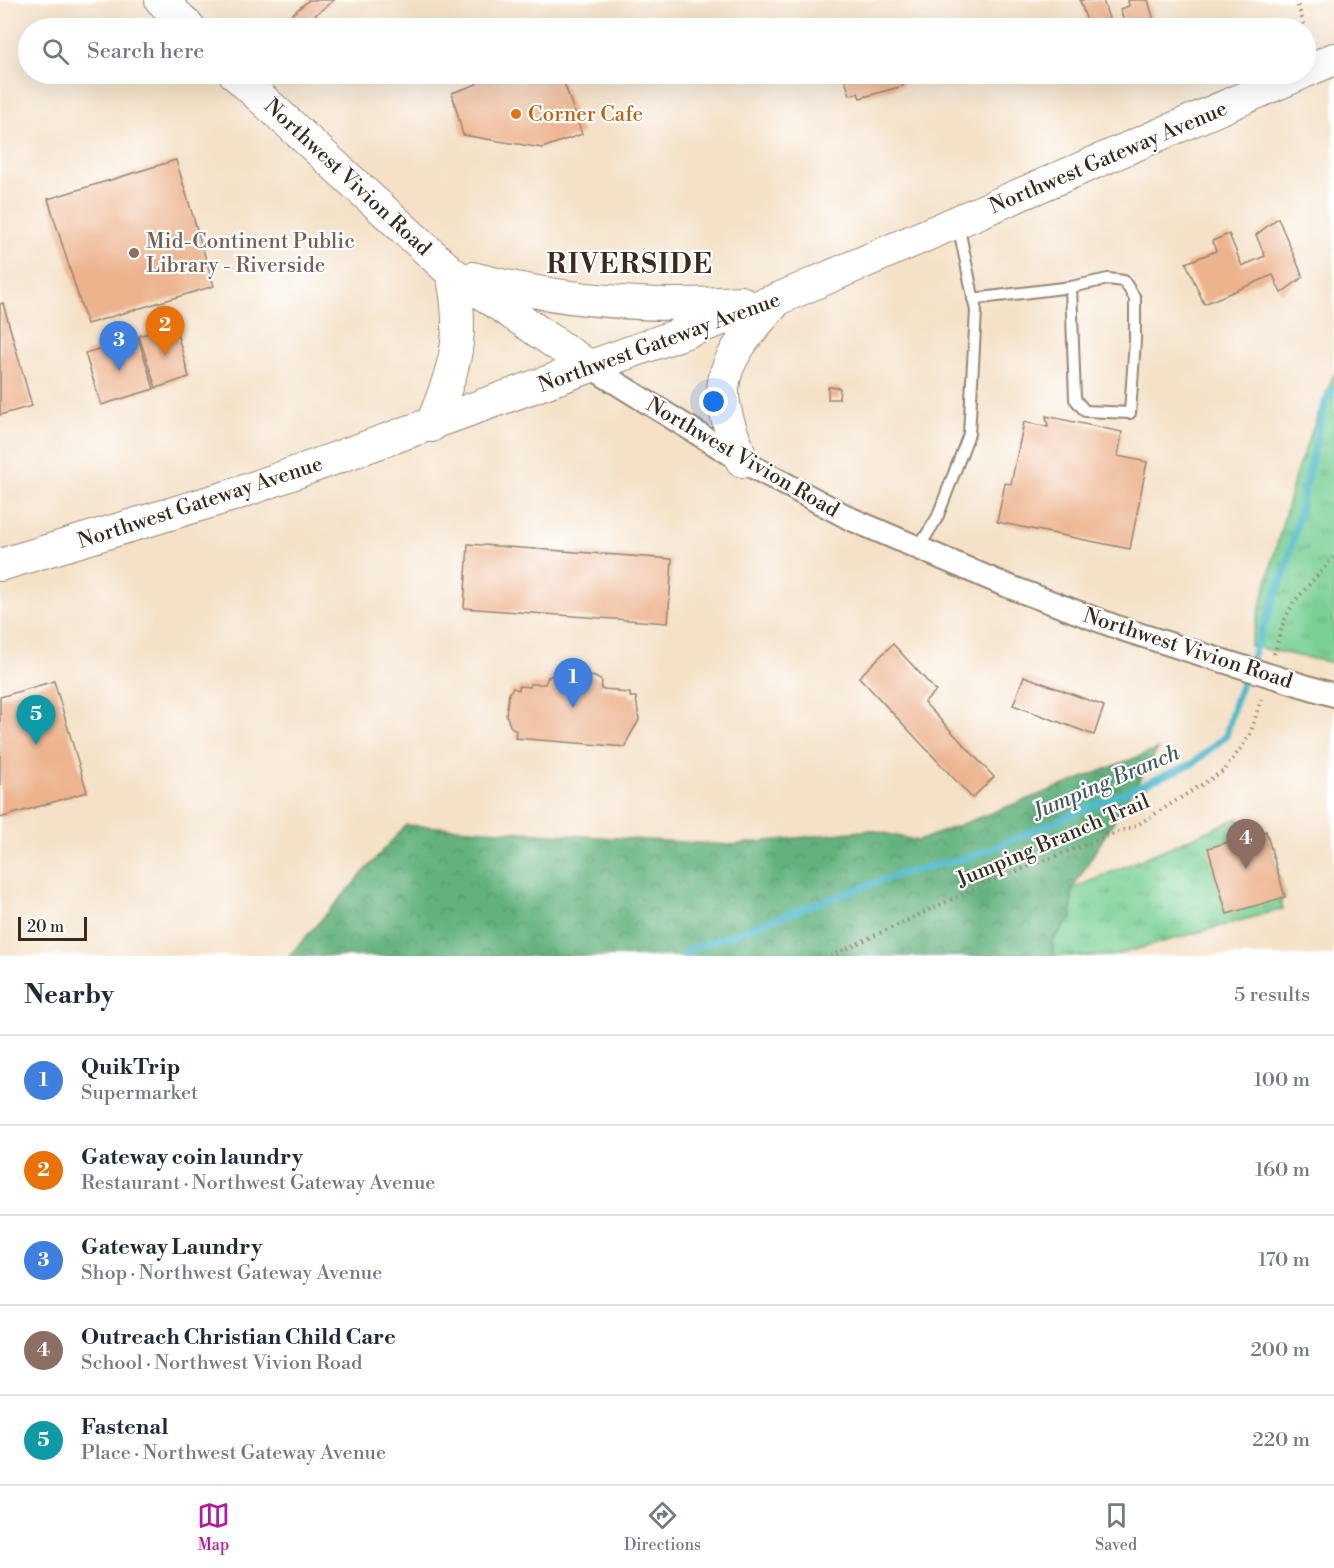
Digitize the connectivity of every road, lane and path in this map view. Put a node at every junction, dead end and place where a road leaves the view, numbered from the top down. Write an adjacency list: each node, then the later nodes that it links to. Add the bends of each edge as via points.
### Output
1 (161, 0): 3 (main road)
2 (1296, 0): 4 (path)
3 (180, 18)
4 (1302, 18)
5 (1334, 59): 6 (main road)
6 (1316, 66)
7 (246, 84): 10 (main road, Northwest Vivion Road)
8 (1277, 84): 9 (main road, Northwest Gateway Avenue)
9 (957, 222): 12 (main road, Northwest Gateway Avenue); 13 (lane)
10 (452, 273): 12 (main road, via 567,297 678,306); 14 (main road, Northwest Vivion Road); 15 (main road, via 459,305 459,339 452,372)
11 (1071, 287): 11 (lane, via 1075,399 1085,411 1130,413 1135,298 1124,281 1108,279); 13 (lane)
12 (778, 299): 14 (main road, Northwest Gateway Avenue); 16 (main road, via 742,341 723,389)
13 (973, 299): 17 (lane, via 976,311 969,434 937,518)
14 (590, 366): 15 (main road, Northwest Gateway Avenue); 16 (street, Northwest Vivion Road)
15 (431, 426): 19 (main road, Northwest Gateway Avenue, via 233,495)
16 (742, 461): 17 (street, Northwest Vivion Road, via 850,519)
17 (919, 547): 22 (street, Northwest Vivion Road, bridge, via 1081,614)
18 (1334, 557): 20 (path, via 1294,602)
19 (0, 565)
20 (1273, 657)
21 (1263, 691): 23 (path, Jumping Branch Trail, via 1250,735 1225,770 1138,824 993,880)
22 (1334, 694)
23 (831, 956)

